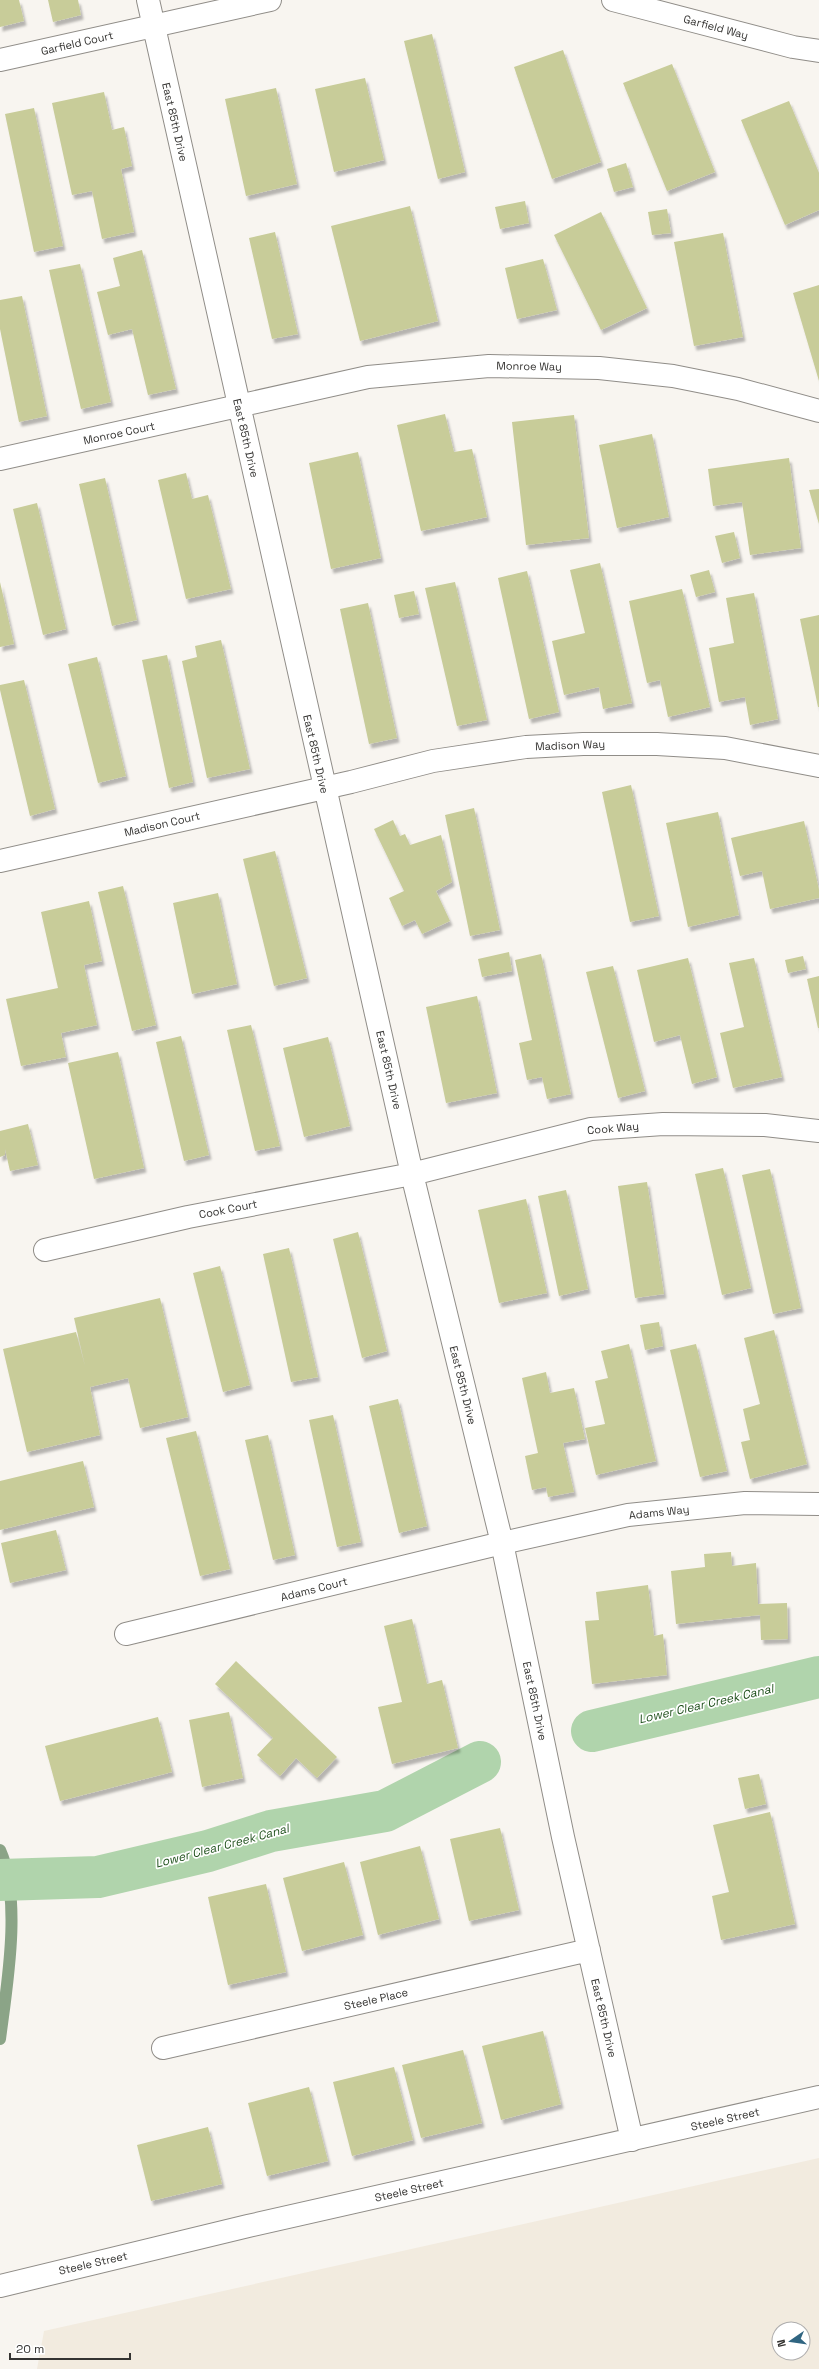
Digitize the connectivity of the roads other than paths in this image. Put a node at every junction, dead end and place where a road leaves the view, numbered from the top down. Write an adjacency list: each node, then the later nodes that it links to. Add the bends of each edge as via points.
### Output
1 (148, 0): 4 (street, East 85th Drive)
2 (270, 0): 4 (street)
3 (613, 0): 5 (street, Garfield Way, via 793,47)
4 (153, 25): 6 (street, Garfield Court); 7 (street, East 85th Drive)
5 (819, 51)
6 (0, 60)
7 (239, 407): 8 (street, Monroe Way, via 368,377 489,366 599,368 673,376 738,389); 9 (street, Monroe Court); 11 (street, East 85th Drive)
8 (819, 411)
9 (0, 459)
10 (819, 766): 11 (street, Madison Way, via 726,748 657,744 583,744 526,747 433,760)
11 (324, 788): 12 (street, Madison Court); 14 (street, East 85th Drive)
12 (0, 861)
13 (819, 1131): 14 (street, Cook Way, via 757,1125 663,1124 591,1129)
14 (412, 1174): 15 (street, Cook Court, via 188,1217); 17 (street, East 85th Drive)
15 (45, 1250)
16 (819, 1504): 17 (street, Adams Way, via 745,1503 628,1515)
17 (502, 1543): 18 (street, Adams Court); 19 (street, East 85th Drive)
18 (126, 1634)
19 (589, 1950): 20 (street, Steele Place); 22 (street, East 85th Drive)
20 (163, 2048)
21 (819, 2097): 22 (street, Steele Street)
22 (632, 2140): 23 (street, Steele Street, via 256,2224)
23 (0, 2286)

